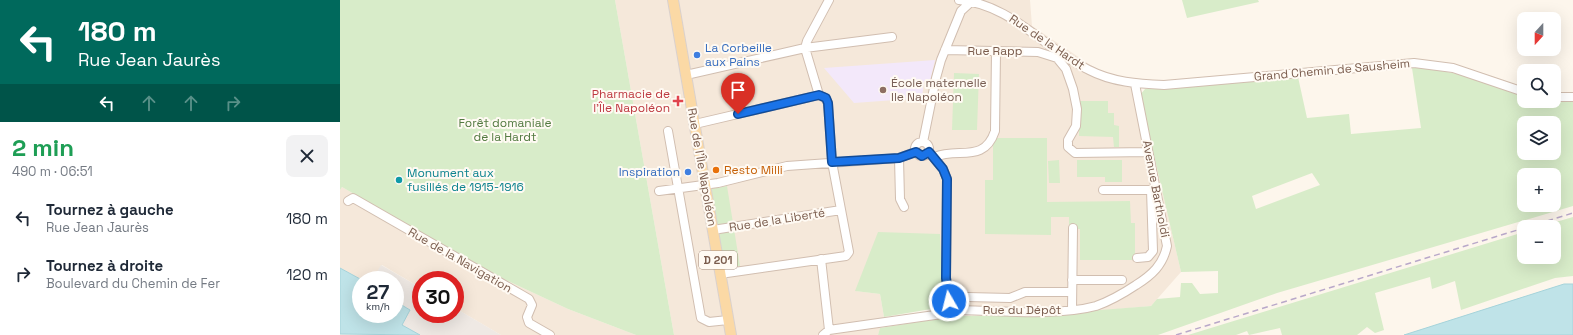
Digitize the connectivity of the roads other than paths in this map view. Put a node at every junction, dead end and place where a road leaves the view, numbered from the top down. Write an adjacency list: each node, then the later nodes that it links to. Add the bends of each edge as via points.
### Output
1 (673, 0): 10 (main road, Rue de l'Île Napoléon / D 201)
2 (829, 0): 7 (street)
3 (957, 0): 4 (street, Rue de la Hardt); 5 (street, Rue de la Hardt)
4 (973, 1): 5 (street); 11 (street, Rue de la Hardt, via 1009,16 1088,70)
5 (961, 11): 8 (street)
6 (892, 37): 7 (street)
7 (805, 48): 10 (street); 13 (street)
8 (945, 50): 9 (street, Rue Rapp); 18 (street, via 936,78)
9 (996, 52): 20 (street, Rue Rapp, via 1038,52 1054,56 1064,66 1077,109 1076,126 1068,140 1068,147 1074,153); 21 (street, via 994,131 991,139 977,152)
10 (686, 75): 16 (main road, Rue de l'Île Napoléon / D 201)
11 (1135, 84): 12 (street, Grand Chemin de Sausheim, via 1164,85 1414,63 1454,68); 20 (street, Avenue Bartholdi)
12 (1517, 90)
13 (819, 95): 16 (street); 23 (street, via 826,98 828,103)
14 (1561, 97): 15 (street)
15 (1573, 97)
16 (695, 124): 24 (main road, Rue de l'Île Napoléon / D 201)
17 (668, 130): 25 (street)
18 (923, 142): 19 (street, via 917,144); 21 (street)
19 (916, 152): 21 (street, via 922,156); 22 (street)
20 (1148, 152): 27 (street, Avenue Bartholdi)
21 (932, 154): 43 (street, via 947,179 946,278)
22 (899, 158): 23 (street); 30 (street, via 900,199)
23 (832, 162): 24 (street, via 787,166); 31 (street)
24 (704, 185): 25 (street); 33 (main road, Rue de l'Île Napoléon / D 201)
25 (678, 189): 28 (street); 45 (street, via 701,318 709,322)
26 (1103, 190): 27 (street)
27 (1154, 190): 34 (street); 35 (street, Avenue Bartholdi)
28 (659, 191)
29 (351, 200): 47 (street, Rue de la Navigation, via 529,299 532,305 527,317 529,323)
30 (904, 207)
31 (841, 210): 33 (street, Rue de la Liberté); 37 (street, via 849,252 846,256)
32 (1073, 228): 39 (street)
33 (713, 230): 38 (main road, Rue de l'Île Napoléon / D 201)
34 (1153, 232): 35 (street); 36 (street, via 1151,255)
35 (1165, 232): 44 (street, Avenue Bartholdi, via 1167,246 1164,258 1146,279 1097,305)
36 (1137, 258)
37 (821, 259): 38 (street); 46 (street)
38 (720, 274): 45 (main road, Rue de l'Île Napoléon / D 201)
39 (1072, 280): 40 (street); 41 (street)
40 (1122, 280)
41 (1072, 292): 42 (street, via 1025,292 1010,298); 44 (street)
42 (966, 297)
43 (950, 310): 44 (street, Rue du Dépôt); 46 (street, Rue du Dépôt, via 942,314)
44 (1072, 310)
45 (728, 320): 48 (main road, Rue de l'Île Napoléon / D 201)
46 (826, 333)
47 (550, 335)
48 (731, 335)

